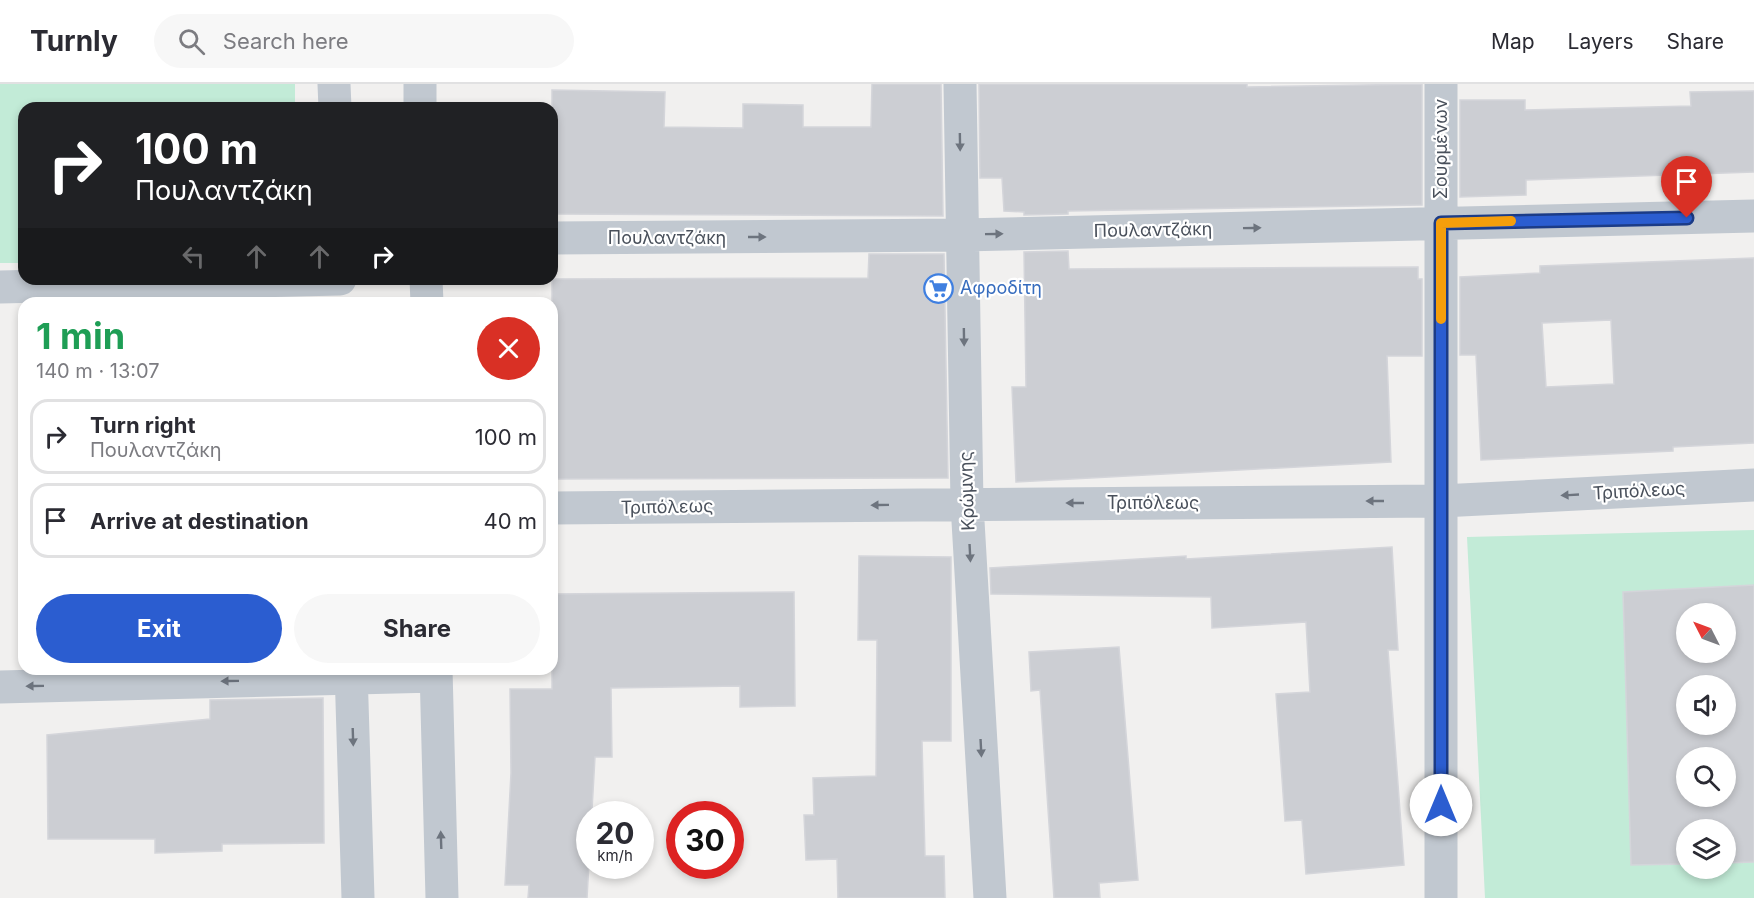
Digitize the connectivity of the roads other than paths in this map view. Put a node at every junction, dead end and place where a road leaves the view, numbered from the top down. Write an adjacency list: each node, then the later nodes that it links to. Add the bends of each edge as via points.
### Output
1 (334, 84): 5 (street)
2 (420, 84): 6 (street)
3 (960, 84): 9 (street, Κρώμνης, one-way to 9)
4 (1441, 84): 8 (street, Σουρμένων)
5 (335, 102)
6 (420, 102)
7 (1754, 216): 8 (street, Πουλαντζάκη)
8 (1441, 223): 9 (street, Πουλαντζάκη, one-way to 8); 15 (street, Σουρμένων)
9 (962, 235): 10 (street, Πουλαντζάκη, one-way to 9); 16 (street, Κρώμνης, one-way to 16)
10 (558, 238)
11 (267, 285): 13 (street)
12 (0, 287): 13 (street)
13 (170, 293)
14 (1754, 485): 15 (street, Τριπόλεως, one-way to 15)
15 (1441, 501): 16 (street, Τριπόλεως, one-way to 16); 25 (street, Σουρμένων)
16 (967, 504): 17 (street, Τριπόλεως, one-way to 17); 24 (street, Κρώμνης, one-way to 24)
17 (558, 508)
18 (324, 675): 21 (street, one-way to 21)
19 (351, 675): 22 (street, one-way to 22)
20 (436, 675): 23 (street, one-way to 20)
21 (0, 687)
22 (357, 898)
23 (442, 898)
24 (990, 898)
25 (1441, 898)

